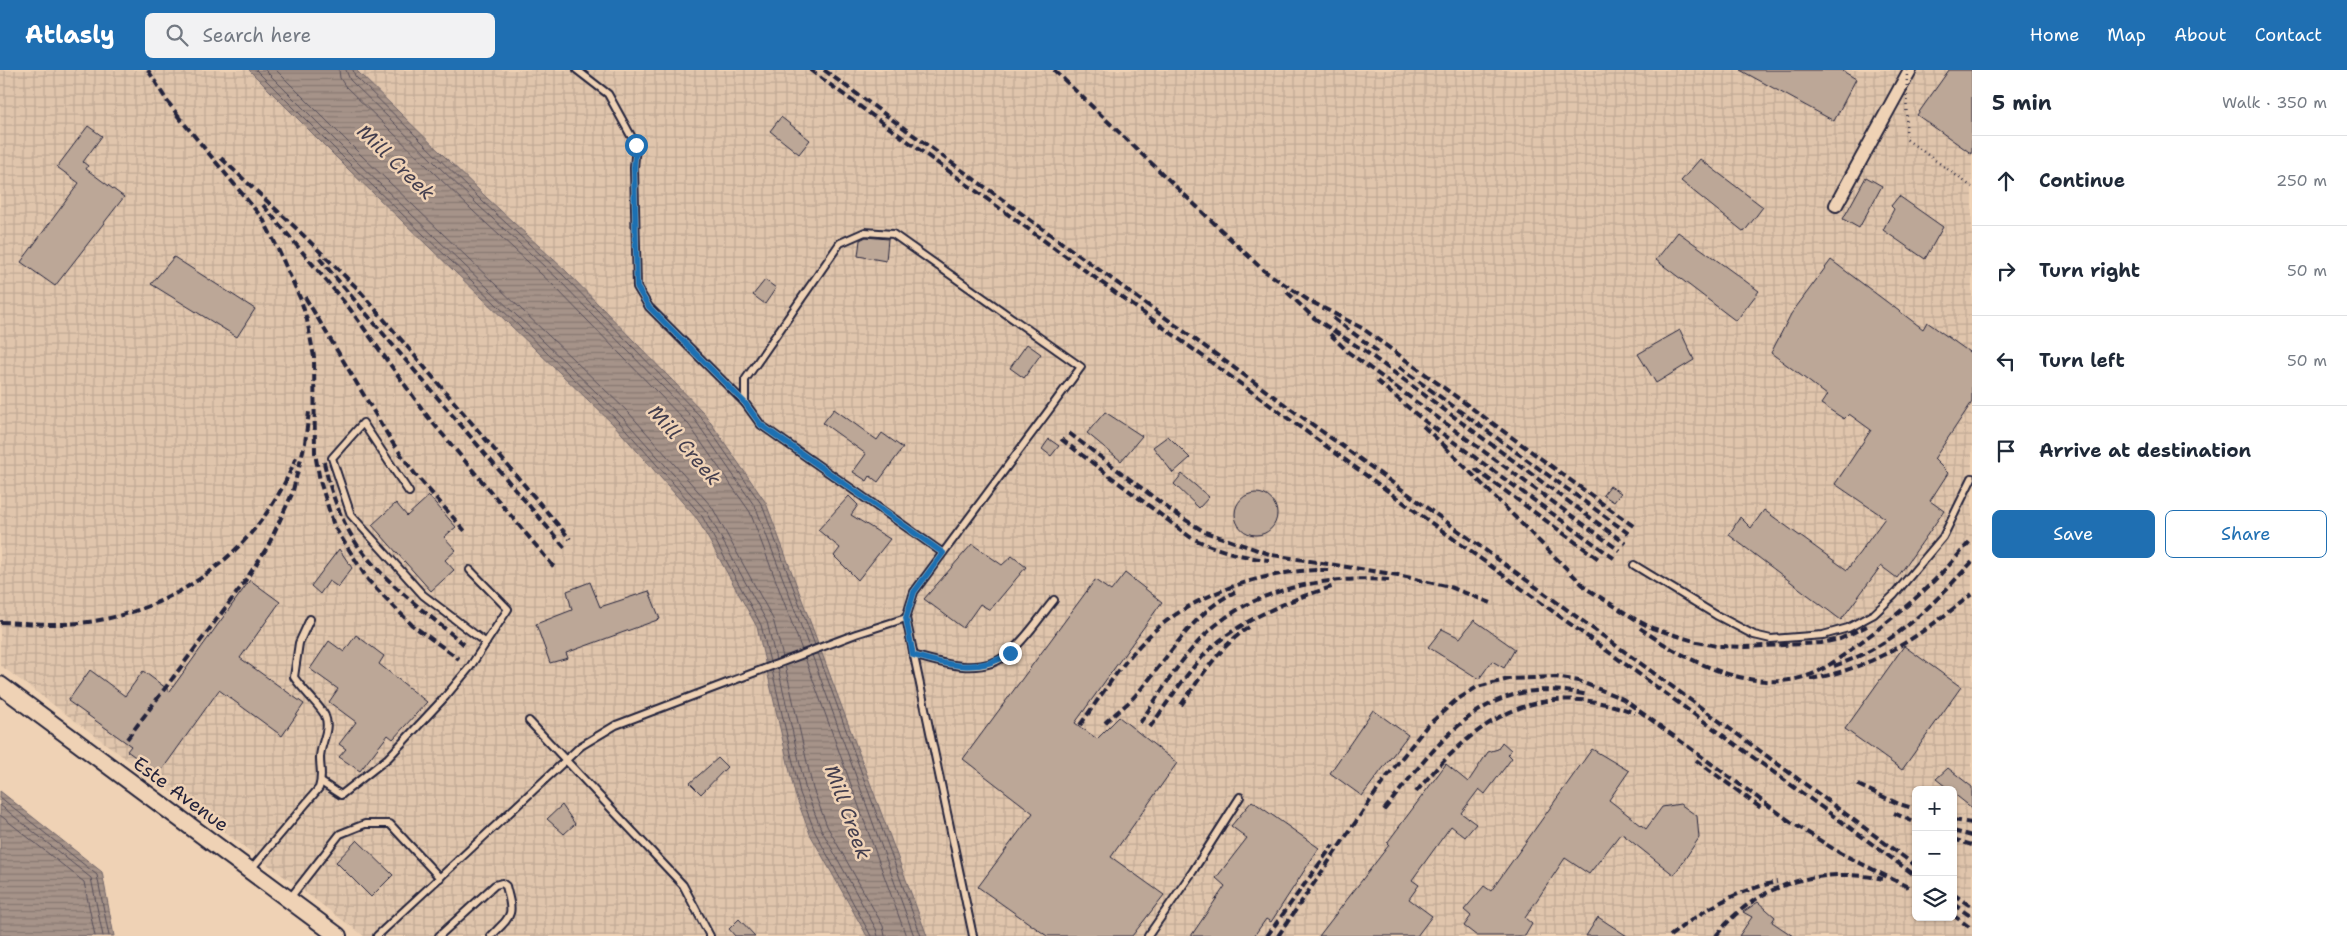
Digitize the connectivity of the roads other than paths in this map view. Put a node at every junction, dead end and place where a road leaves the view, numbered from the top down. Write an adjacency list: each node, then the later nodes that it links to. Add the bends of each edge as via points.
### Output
1 (577, 70): 4 (lane, via 608,94 636,145 637,287 649,307)
2 (1909, 70): 3 (street)
3 (1836, 204)
4 (745, 403): 7 (lane, via 761,425); 7 (lane, via 745,380 834,251 840,243 865,232 893,234 1081,367)
5 (1972, 478): 8 (lane, via 1943,537 1894,595 1874,614 1824,636 1771,639 1754,635)
6 (408, 492): 13 (lane, via 362,423 332,458 351,516 423,595)
7 (943, 553): 11 (lane, via 914,592)
8 (1634, 565)
9 (470, 570): 13 (lane, via 508,609)
10 (1054, 600): 14 (lane, via 1010,653 999,660 981,665 950,665)
11 (906, 618): 14 (lane); 17 (lane, via 616,725 582,746)
12 (310, 619): 18 (lane, via 299,643 294,677 325,716 326,731 320,757)
13 (486, 643): 18 (lane, via 445,697 388,758 341,795)
14 (913, 655): 28 (lane)
15 (0, 685): 20 (street, Este Avenue)
16 (529, 721): 17 (lane)
17 (567, 760): 21 (lane); 27 (lane, via 683,885)
18 (321, 782): 20 (lane, via 320,788)
19 (1240, 797): 29 (lane, via 1194,872)
20 (250, 870): 22 (street, Este Avenue)
21 (440, 878): 22 (lane, via 390,824 365,824 340,834); 24 (lane)
22 (289, 898): 23 (street, Este Avenue)
23 (338, 936)
24 (377, 936)
25 (439, 936): 26 (lane, via 494,885 502,883 506,886 512,909 509,918)
26 (491, 936)
27 (710, 936)
28 (972, 936)
29 (1148, 936)

